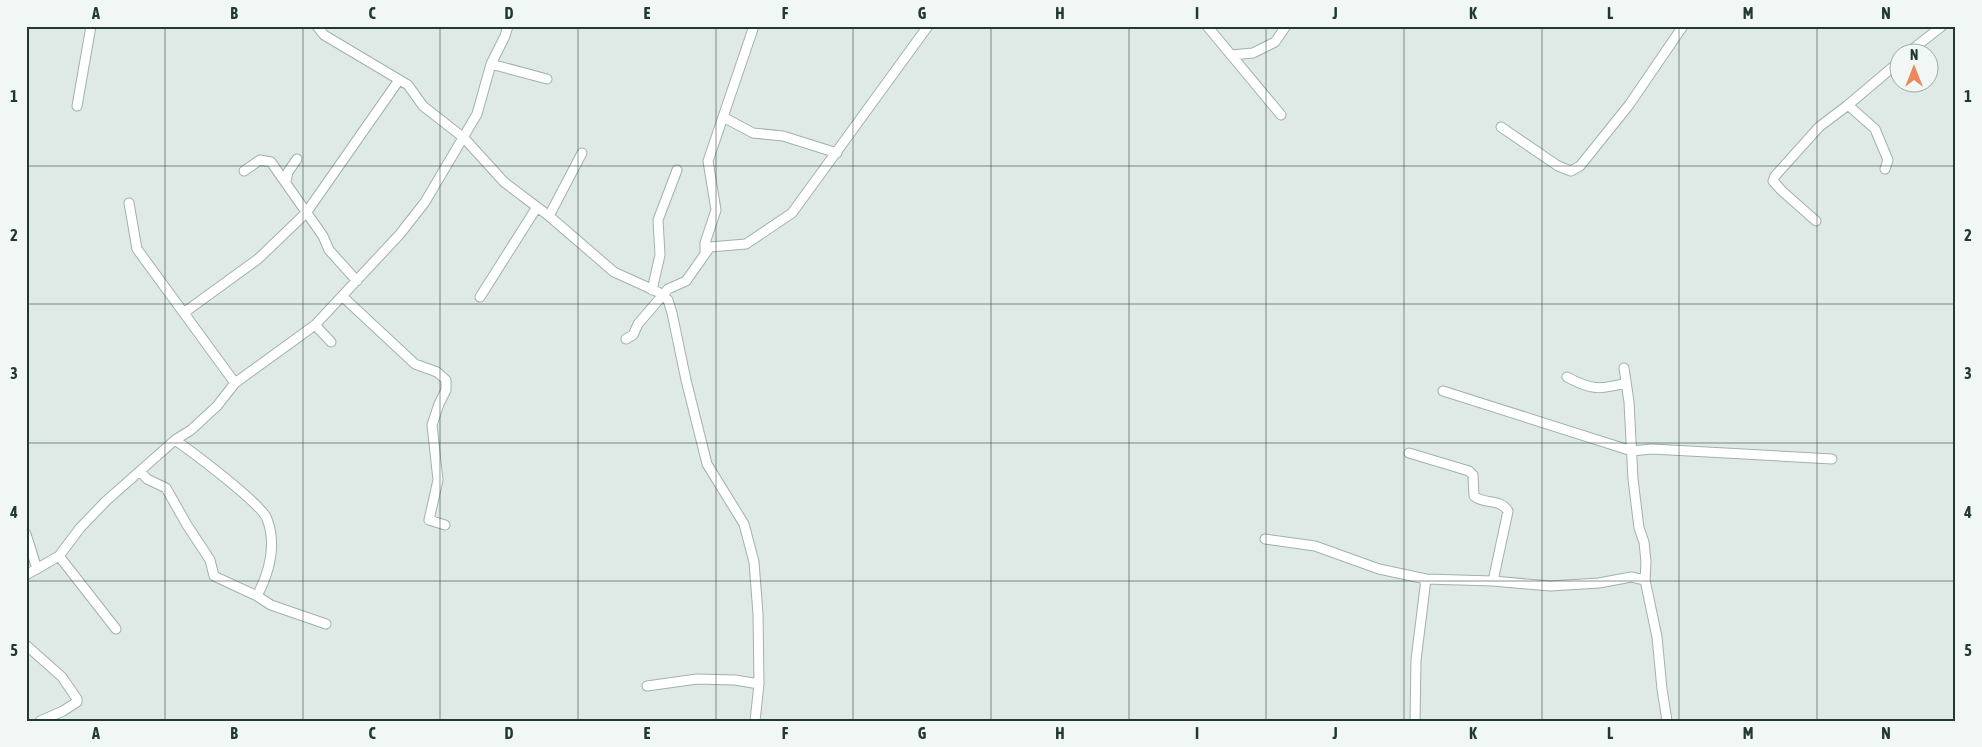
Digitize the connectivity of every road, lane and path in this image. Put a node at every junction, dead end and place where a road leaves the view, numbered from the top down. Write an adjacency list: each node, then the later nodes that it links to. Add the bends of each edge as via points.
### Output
1 (91, 26): 16 (street)
2 (317, 26): 15 (street, via 324,36)
3 (508, 26): 12 (street)
4 (754, 26): 19 (street)
5 (928, 26): 23 (street)
6 (1207, 26): 11 (street)
7 (1286, 26): 11 (street, via 1275,42 1253,52)
8 (1683, 26): 20 (street, via 1629,105 1580,166 1571,170 1558,166)
9 (1942, 26): 10 (street)
10 (1922, 42)
11 (1231, 55): 18 (street)
12 (490, 64): 14 (street); 21 (street, via 477,114)
13 (1890, 70): 17 (street)
14 (547, 79)
15 (400, 80): 21 (street, via 408,85 423,106); 31 (street)
16 (78, 106)
17 (1848, 106): 26 (street, via 1875,129 1888,160); 33 (street, via 1814,132 1773,181)
18 (1282, 116)
19 (724, 117): 23 (street, via 753,133 783,136); 34 (street, via 708,162 716,210)
20 (1501, 127)
21 (464, 138): 30 (street, via 504,182); 35 (street, via 425,202)
22 (582, 153): 32 (street)
23 (837, 153): 34 (street, via 792,213 746,244 710,247)
24 (297, 160): 28 (street)
25 (677, 170): 36 (street, via 658,220 659,264)
26 (1885, 170)
27 (244, 171): 28 (street, via 260,160 266,160)
28 (286, 181): 31 (street)
29 (129, 203): 40 (street, via 137,249)
30 (537, 207): 32 (street); 38 (street)
31 (306, 212): 35 (street, via 329,250); 40 (street, via 258,260)
32 (549, 216): 36 (street, via 614,272)
33 (1816, 221)
34 (705, 252): 39 (street, via 686,281 668,289)
35 (357, 281): 37 (street)
36 (652, 290): 39 (street)
37 (342, 296): 41 (street); 54 (street, via 415,364 437,372 446,380 446,390 432,425 438,480 428,520)
38 (480, 297)
39 (663, 297): 42 (street); 67 (street, via 668,300 672,312 707,464 747,533 754,562)
40 (185, 312): 46 (street)
41 (315, 325): 43 (street); 46 (street)
42 (626, 338)
43 (331, 342)
44 (1624, 368): 47 (street)
45 (1566, 376): 47 (street, via 1592,388)
46 (234, 383): 49 (street, via 217,406)
47 (1626, 383): 50 (street)
48 (1443, 391): 50 (street)
49 (175, 440): 53 (street); 63 (street, via 252,501 267,518 272,546 267,578)
50 (1632, 451): 52 (street, via 1661,449); 62 (street, via 1639,528 1644,542)
51 (1409, 453): 61 (street, via 1469,471 1473,475 1474,496 1480,501 1504,505 1508,511)
52 (1832, 459)
53 (140, 471): 57 (street, via 106,500); 63 (street, via 147,479 166,488 210,560 214,576)
54 (445, 525)
55 (26, 534): 58 (street)
56 (1265, 539): 60 (street, via 1315,546 1379,569)
57 (59, 556): 58 (street); 65 (street)
58 (37, 569): 59 (street)
59 (26, 575)
60 (1426, 579): 61 (street); 71 (street, via 1416,660)
61 (1493, 580): 62 (street, via 1550,586 1631,577)
62 (1645, 580): 72 (street, via 1658,637)
63 (257, 596): 64 (street, via 271,605)
64 (326, 624)
65 (116, 629)
66 (26, 645): 69 (street, via 62,677 78,699 63,711)
67 (759, 684): 68 (street, via 697,679); 70 (street)
68 (647, 686)
69 (40, 721)
70 (754, 721)
71 (1415, 721)
72 (1667, 721)

